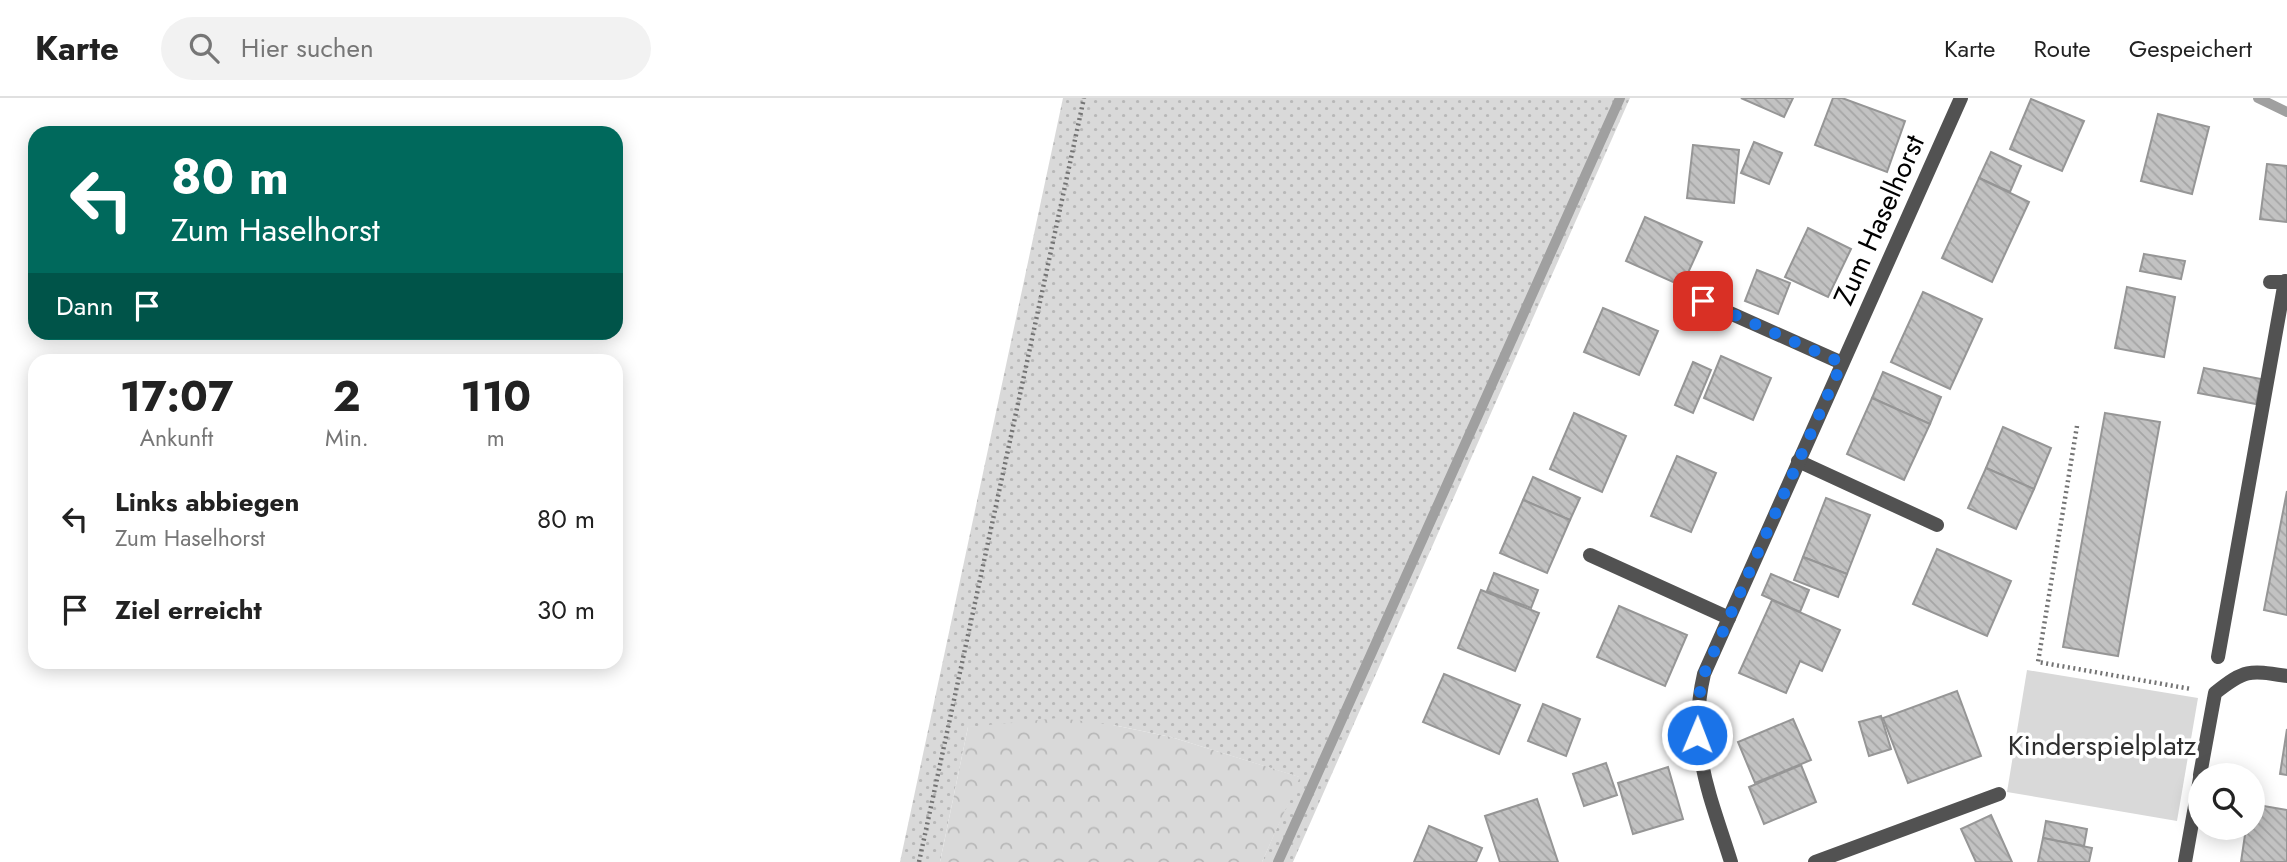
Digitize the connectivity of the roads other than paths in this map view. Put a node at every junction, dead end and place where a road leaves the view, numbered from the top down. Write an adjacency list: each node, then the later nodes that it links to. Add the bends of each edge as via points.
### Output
1 (1961, 98): 4 (street, Zum Haselhorst)
2 (2281, 281): 9 (street)
3 (1703, 301): 4 (street)
4 (1842, 363): 5 (street, Zum Haselhorst)
5 (1798, 461): 6 (street); 8 (street, Zum Haselhorst)
6 (1937, 525)
7 (1590, 555): 8 (street)
8 (1729, 618): 14 (street, Zum Haselhorst, via 1704,674 1697,735 1701,767)
9 (2218, 657)
10 (2287, 676): 11 (street, via 2258,671 2237,675 2215,693)
11 (2202, 763)
12 (1999, 794): 15 (street)
13 (2189, 840): 16 (street)
14 (1731, 862)
15 (1815, 862)
16 (2185, 862)

